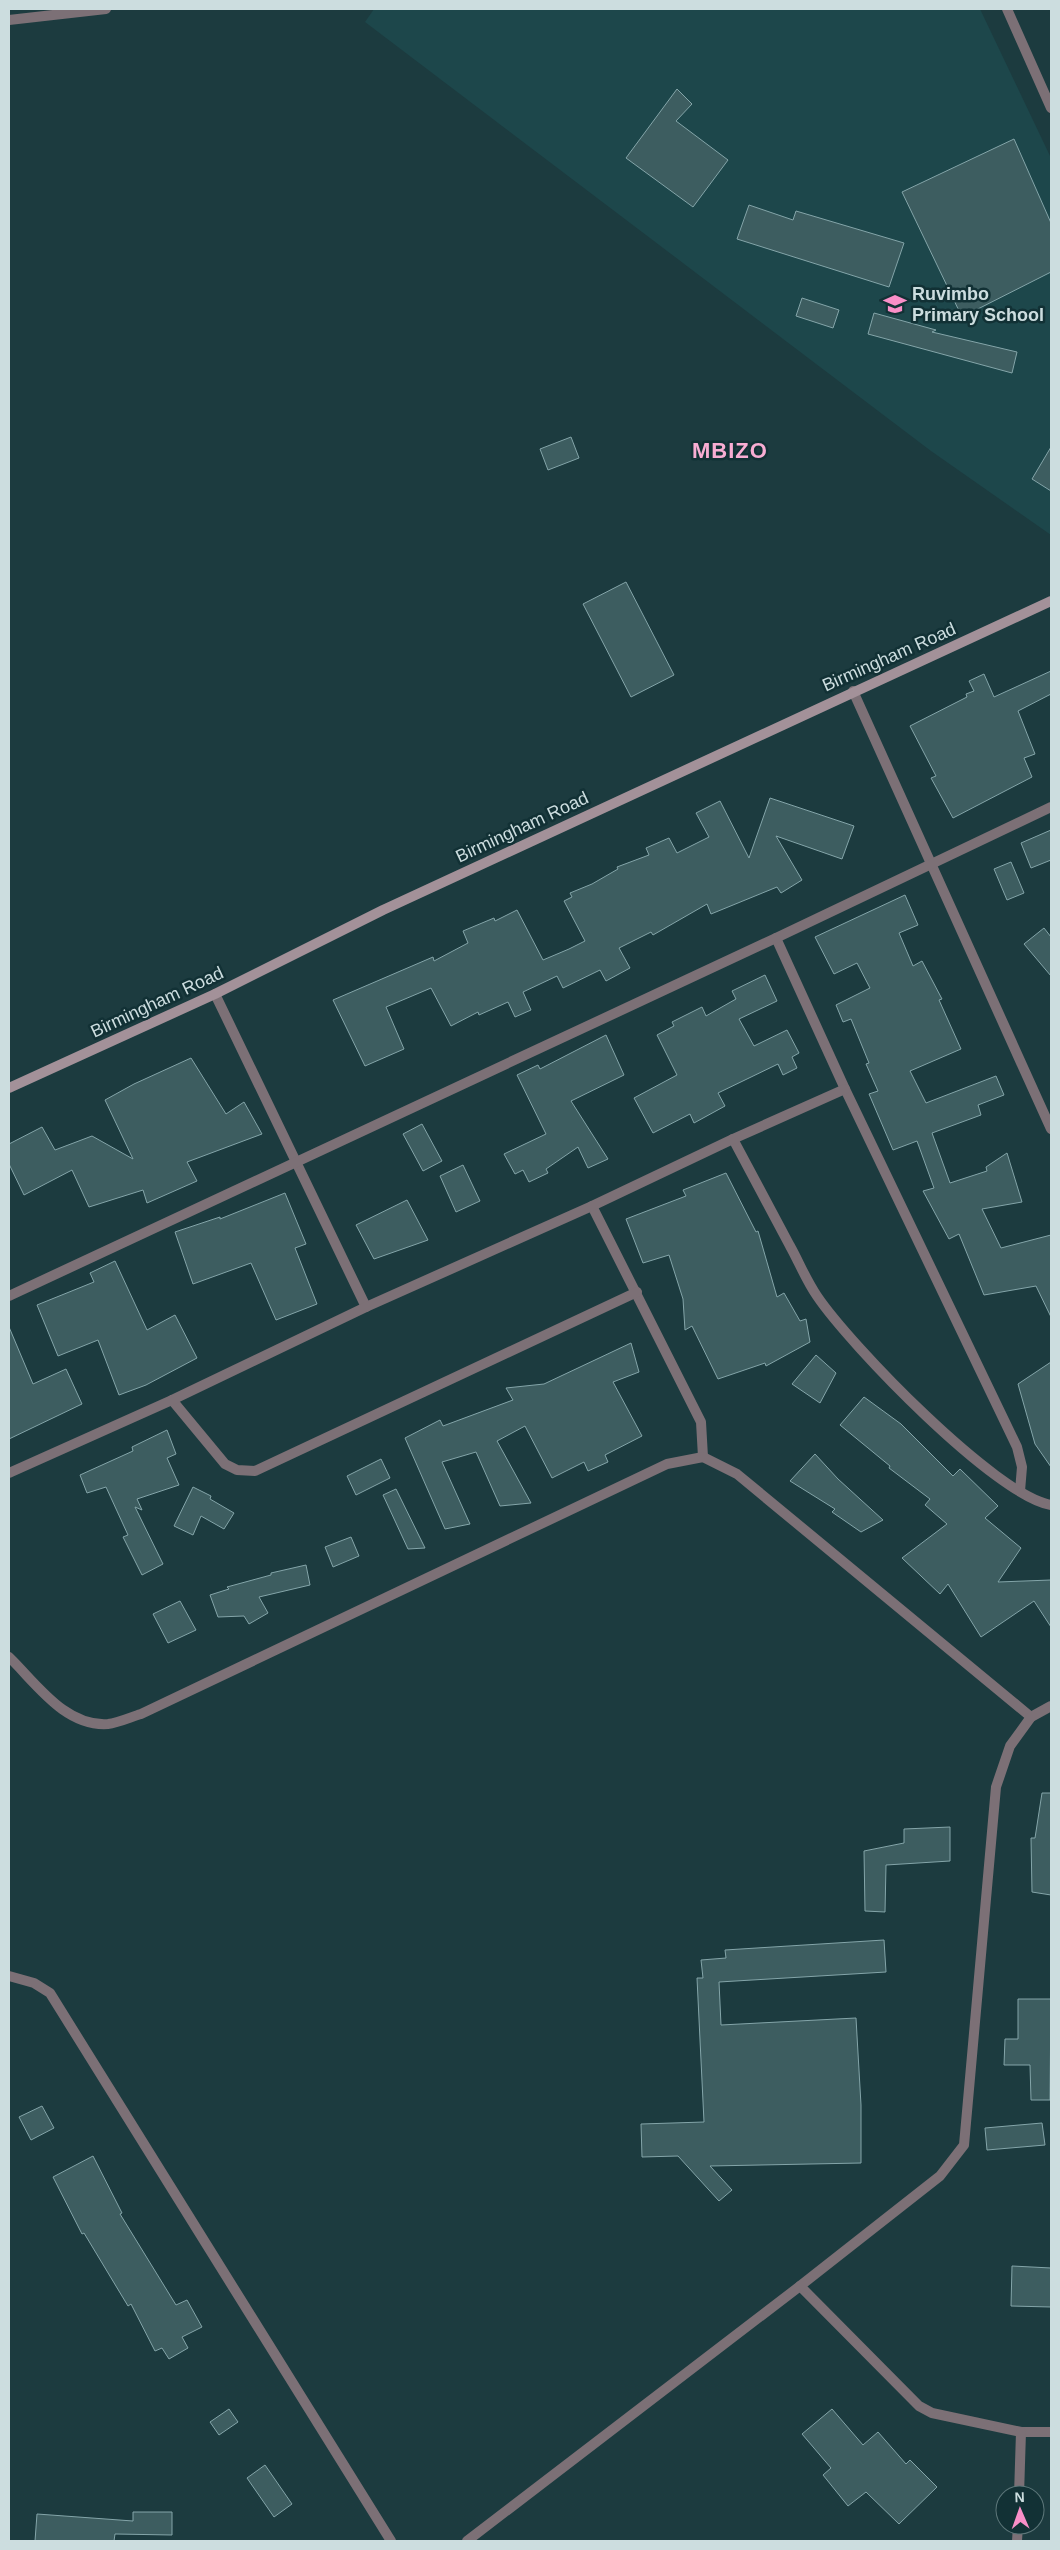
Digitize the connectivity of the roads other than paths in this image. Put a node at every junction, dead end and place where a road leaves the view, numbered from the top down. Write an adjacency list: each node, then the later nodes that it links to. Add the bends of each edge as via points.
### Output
1 (106, 9): 3 (street)
2 (1007, 9): 5 (street)
3 (45, 12): 4 (street)
4 (9, 20)
5 (1051, 108)
6 (1051, 602): 7 (street, Birmingham Road)
7 (853, 691): 9 (street); 11 (street, Birmingham Road, via 382,910)
8 (1051, 807): 9 (street)
9 (930, 864): 10 (street); 14 (street)
10 (776, 938): 13 (street); 16 (street)
11 (216, 994): 12 (street, Birmingham Road); 16 (street)
12 (9, 1088)
13 (845, 1090): 15 (street); 24 (street, via 1017,1447 1022,1467)
14 (1051, 1129)
15 (733, 1138): 17 (street); 24 (street, via 817,1296 868,1357 938,1428)
16 (296, 1163): 19 (street); 20 (street)
17 (592, 1206): 18 (street); 20 (street)
18 (637, 1292): 21 (street, via 255,1471 237,1470 225,1464); 22 (street, via 700,1422)
19 (9, 1296)
20 (366, 1307): 21 (street)
21 (172, 1400): 23 (street)
22 (703, 1457): 26 (street, via 667,1464 141,1714 108,1724 69,1715); 28 (street, via 737,1474)
23 (9, 1473)
24 (1020, 1492): 25 (street, via 1038,1503)
25 (1051, 1505)
26 (9, 1657)
27 (1051, 1706): 28 (street)
28 (1031, 1717): 30 (street, via 1010,1746 996,1787 964,2145 940,2176)
29 (9, 1976): 34 (street, via 50,1993)
30 (800, 2286): 31 (street, via 919,2406 932,2413); 35 (street)
31 (1021, 2432): 32 (street); 33 (street)
32 (1051, 2432)
33 (1019, 2485)
34 (391, 2541)
35 (467, 2541)

